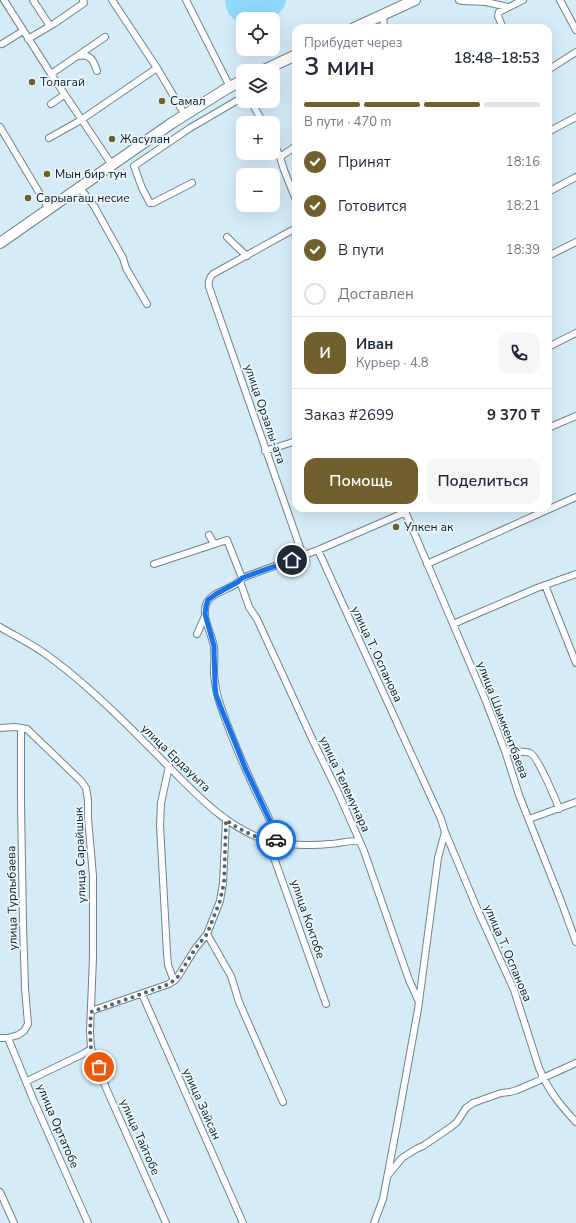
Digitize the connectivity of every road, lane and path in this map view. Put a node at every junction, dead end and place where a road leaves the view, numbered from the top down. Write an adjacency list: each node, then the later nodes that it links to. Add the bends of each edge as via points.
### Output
1 (4, 0): 17 (street)
2 (33, 0): 15 (street)
3 (82, 0): 15 (street, via 84,3)
4 (112, 0): 26 (street)
5 (186, 0): 30 (street)
6 (415, 0): 11 (highway)
7 (459, 0): 10 (street)
8 (523, 0): 10 (street)
9 (560, 0): 16 (street)
10 (508, 7): 14 (street, via 498,14)
11 (383, 15): 12 (highway); 13 (street)
12 (363, 24)
13 (384, 24)
14 (501, 24)
15 (50, 26): 19 (street)
16 (576, 30)
17 (23, 31): 19 (street); 20 (street)
18 (105, 37): 23 (street)
19 (28, 39): 28 (street)
20 (2, 44)
21 (576, 52): 25 (street)
22 (292, 57): 24 (highway)
23 (74, 58): 27 (street, via 89,56); 28 (street)
24 (277, 64)
25 (552, 67)
26 (157, 68): 34 (street); 36 (street)
27 (98, 71)
28 (51, 74): 31 (street)
29 (236, 84): 30 (highway)
30 (230, 87): 34 (highway)
31 (64, 95): 33 (street); 36 (street)
32 (236, 101): 44 (street, via 134,166 150,203)
33 (51, 104)
34 (185, 115): 42 (highway)
35 (576, 117): 38 (street)
36 (81, 120): 39 (street); 42 (street)
37 (0, 127): 48 (street)
38 (552, 130)
39 (49, 138)
40 (292, 149): 41 (street)
41 (280, 157): 45 (street)
42 (112, 165): 46 (highway)
43 (576, 177): 47 (street)
44 (192, 183)
45 (292, 186)
46 (80, 188): 48 (highway); 55 (street, via 94,206)
47 (552, 190)
48 (49, 209): 52 (highway)
49 (292, 230): 54 (street)
50 (227, 237): 54 (street)
51 (576, 242): 53 (street)
52 (0, 243)
53 (552, 254)
54 (247, 256): 61 (street, улица Орзалы-ата, via 213,274 209,287)
55 (147, 304)
56 (576, 333): 57 (street)
57 (552, 345)
58 (576, 416): 59 (street)
59 (552, 426)
60 (292, 442): 61 (street)
61 (265, 451): 70 (street, улица Орзалы-ата)
62 (576, 497): 63 (street)
63 (552, 508)
64 (401, 512): 69 (street)
65 (406, 512): 72 (street, улица Шымкентбаева)
66 (543, 512): 72 (street)
67 (209, 535): 68 (street)
68 (214, 544): 71 (street); 74 (street, улица Телемунара, via 227,540)
69 (318, 550): 70 (street); 90 (street, улица Т. Оспанова, via 442,820)
70 (303, 556): 74 (street)
71 (154, 564)
72 (427, 564): 77 (street, улица Шымкентбаева)
73 (576, 574): 75 (street)
74 (241, 580): 76 (street, via 208,600); 92 (street, улица Телемунара, via 249,607 257,619)
75 (545, 585): 77 (street); 80 (street)
76 (206, 616): 79 (street); 93 (street, via 214,646 216,694 246,770 272,825)
77 (453, 624): 84 (street, улица Шымкентбаева)
78 (0, 627): 85 (street, улица Ердауыта, via 45,654 75,678)
79 (197, 634)
80 (574, 652): 81 (street)
81 (576, 663)
82 (0, 728): 83 (street)
83 (21, 728): 100 (street, улица Сарайшык, via 27,729 48,749 84,785 87,792 92,876); 102 (street, улица Турлыбаева, via 22,871 28,1024 24,1031)
84 (505, 752): 87 (street, via 529,752 534,755); 88 (street, улица Шымкентбаева)
85 (168, 766): 89 (street, улица Ердауыта); 96 (street, via 160,824 168,965)
86 (576, 802): 87 (street)
87 (559, 809): 88 (street)
88 (528, 819): 95 (street, улица Шымкентбаева)
89 (226, 820): 91 (street, улица Ердауыта, via 239,829); 94 (street, via 224,883)
90 (445, 832): 98 (street, via 438,858); 105 (street, улица Т. Оспанова, via 514,990)
91 (268, 841): 93 (street, улица Ердауыта); 99 (street, улица Коктобе)
92 (359, 841): 93 (street, улица Ердауыта, via 318,845); 98 (street, улица Телемунара)
93 (277, 843)
94 (207, 934): 96 (street); 107 (street, via 231,976 239,1002)
95 (576, 942)
96 (174, 981): 97 (street)
97 (142, 994): 100 (street); 114 (street, улица Зайсан)
98 (419, 1002): 109 (street)
99 (326, 1004)
100 (91, 1012): 103 (street, улица Тайтобе)
101 (0, 1038): 102 (street)
102 (8, 1038): 106 (street, улица Ортатобе)
103 (91, 1049): 106 (street); 113 (street, улица Тайтобе)
104 (576, 1062): 105 (street)
105 (543, 1078): 108 (street, улица Т. Оспанова, via 560,1106); 109 (street, via 466,1108 457,1122 402,1158)
106 (27, 1081): 112 (street, улица Ортатобе)
107 (283, 1102)
108 (576, 1122)
109 (388, 1176): 115 (street)
110 (0, 1192): 111 (street)
111 (14, 1223)
112 (88, 1223)
113 (166, 1223)
114 (243, 1223)
115 (374, 1223)

